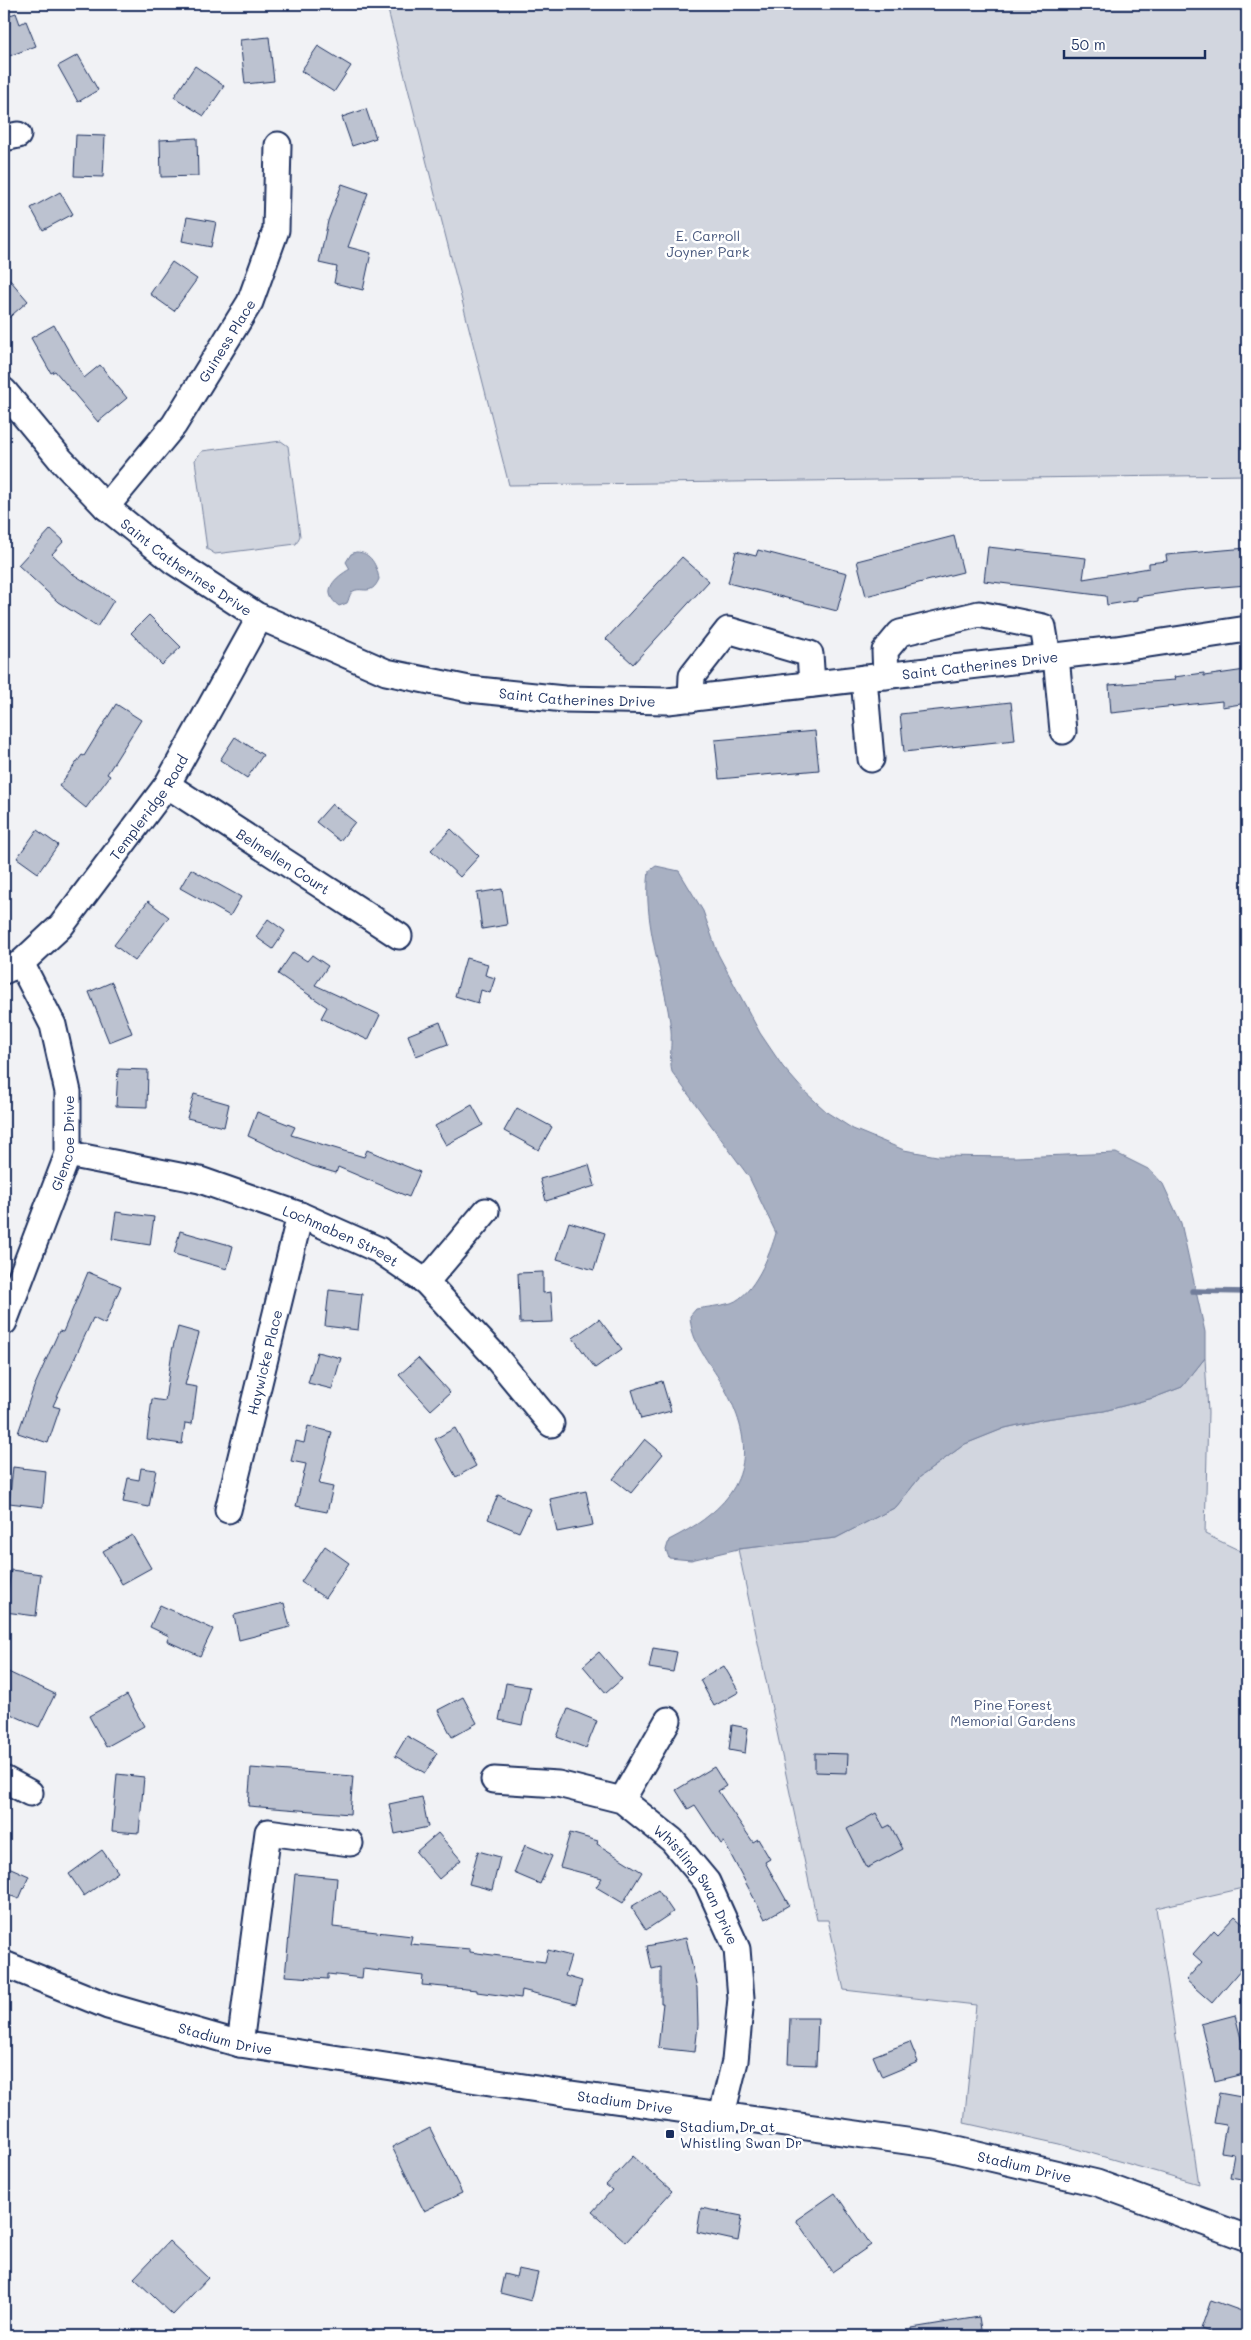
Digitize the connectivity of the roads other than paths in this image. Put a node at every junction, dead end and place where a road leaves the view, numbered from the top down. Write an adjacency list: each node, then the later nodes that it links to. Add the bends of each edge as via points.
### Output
1 (278, 145): 3 (street, Guiness Place, via 276,230 250,302 174,425)
2 (4, 391): 3 (street, Saint Catherines Drive, via 61,460)
3 (106, 507): 4 (street, Saint Catherines Drive, via 173,561)
4 (260, 617): 9 (street, Saint Catherines Drive, via 386,672 469,689 564,699 668,701); 12 (street, Templeridge Road)
5 (1247, 628): 6 (street, Saint Catherines Drive)
6 (1052, 656): 7 (street, Saint Catherines Drive); 7 (street, via 1044,627 979,614 900,633 886,651); 10 (street)
7 (875, 677): 8 (street, Saint Catherines Drive); 11 (street)
8 (812, 684): 9 (street, Saint Catherines Drive); 9 (street, via 810,654 728,630 692,676)
9 (692, 698)
10 (1063, 731)
11 (871, 759)
12 (167, 785): 13 (street, Belmellen Court); 14 (street, Templeridge Road, via 61,926)
13 (399, 936)
14 (12, 967): 15 (street, Glencoe Drive, via 53,1025 68,1092)
15 (68, 1154): 17 (street, Lochmaben Street, via 200,1180); 19 (street, Glencoe Drive)
16 (486, 1211): 18 (street)
17 (300, 1215): 18 (street, Lochmaben Street, via 378,1250); 21 (street, Haywicke Place)
18 (426, 1282): 20 (street, Lochmaben Street, via 494,1355)
19 (4, 1322)
20 (551, 1424)
21 (228, 1510)
22 (668, 1720): 26 (street)
23 (4, 1779): 25 (street)
24 (494, 1780): 26 (street, Whistling Swan Drive, via 558,1784)
25 (30, 1793)
26 (622, 1800): 30 (street, Whistling Swan Drive, via 672,1840 707,1882 737,1949 741,1998 735,2061)
27 (350, 1843): 29 (street, via 268,1832)
28 (4, 1964): 29 (street, Stadium Drive, via 108,2006)
29 (240, 2044): 30 (street, Stadium Drive)
30 (722, 2114): 31 (street, Stadium Drive, via 935,2145 1097,2183)
31 (1247, 2238)

